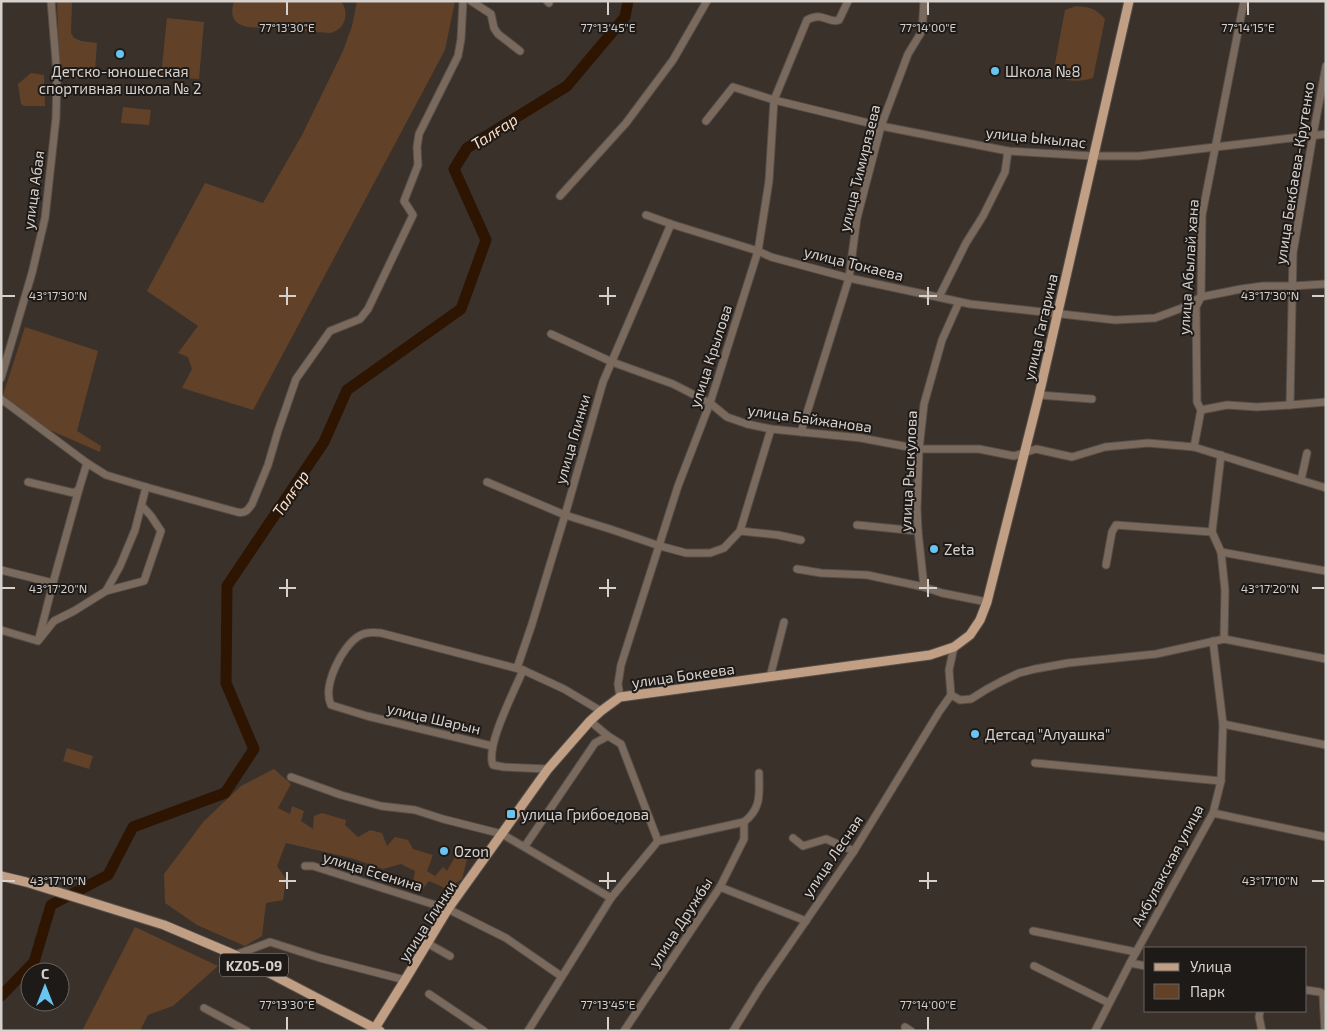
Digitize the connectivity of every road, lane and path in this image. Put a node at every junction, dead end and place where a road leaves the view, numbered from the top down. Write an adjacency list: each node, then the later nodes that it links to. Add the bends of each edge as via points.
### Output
1 (51, 1): 32 (street, улица Абая, via 57,74 56,118 45,218)
2 (463, 1): 53 (street, via 458,56 419,134 418,165 404,201 414,215 368,309 360,319 330,331 296,379 252,504 245,512 237,512)
3 (472, 1): 9 (street, via 490,14 498,34)
4 (708, 1): 19 (street, via 673,60 626,123)
5 (848, 1): 11 (street, улица Крылова, via 837,21 822,16 807,20)
6 (924, 1): 13 (street, улица Тимирязева, via 922,31 908,54)
7 (1129, 1): 18 (main road, улица Гагарина)
8 (1244, 1): 16 (street, улица Абылай хана)
9 (520, 51)
10 (1326, 66): 15 (street, улица Бекбаева-Крутенко)
11 (774, 100): 12 (street, улица Ыкылас, via 733,87); 13 (street, улица Ыкылас); 22 (street, улица Крылова, via 770,181)
12 (706, 121)
13 (881, 126): 17 (street, улица Ыкылас); 23 (street, улица Тимирязева, via 857,218)
14 (1326, 134): 15 (street, улица Ыкылас)
15 (1313, 135): 16 (street, улица Ыкылас); 25 (street, улица Бекбаева-Крутенко, via 1293,253)
16 (1215, 147): 18 (street, улица Ыкылас, via 1139,156); 27 (street, улица Абылай хана, via 1202,215)
17 (1008, 151): 18 (street, улица Ыкылас); 26 (street, via 1005,172)
18 (1092, 156): 29 (main road, улица Гагарина)
19 (560, 196)
20 (646, 215): 21 (street, улица Токаева)
21 (671, 224): 22 (street, улица Токаева); 31 (street, улица Глинки)
22 (758, 251): 23 (street, улица Токаева); 36 (street, улица Крылова)
23 (849, 278): 26 (street, улица Токаева); 41 (street, улица Тимирязева)
24 (1326, 284): 25 (street, улица Токаева)
25 (1292, 286): 27 (street, улица Токаева, via 1263,286); 38 (street, улица Бекбаева-Крутенко)
26 (939, 297): 28 (street, улица Токаева)
27 (1201, 297): 29 (street, улица Токаева, via 1155,318 1115,320); 39 (street, улица Абылай хана, via 1196,306 1196,326 1197,402)
28 (959, 302): 29 (street, улица Токаева); 44 (street, улица Рыскулова, via 942,340 924,404)
29 (1056, 314): 33 (main road, улица Гагарина)
30 (551, 334): 31 (street, улица Байжанова)
31 (612, 362): 36 (street, улица Байжанова, via 673,384); 57 (street, улица Глинки, via 603,382)
32 (1, 378)
33 (1038, 395): 35 (street); 42 (main road, улица Гагарина)
34 (1, 399): 49 (street)
35 (1092, 399)
36 (710, 402): 40 (street, улица Байжанова, via 727,417); 63 (street, улица Крылова, via 678,486)
37 (1326, 402): 38 (street)
38 (1290, 405): 39 (street, via 1226,405)
39 (1202, 410): 43 (street, улица Абылай хана)
40 (771, 429): 41 (street, улица Байжанова); 59 (street)
41 (801, 432): 44 (street, улица Байжанова, via 861,438)
42 (1028, 436): 45 (street); 46 (main road, улица Гагарина)
43 (1194, 447): 45 (street, via 1148,443 1122,445 1104,447 1072,458); 48 (street)
44 (919, 449): 46 (street, улица Байжанова, via 979,449 1014,456); 60 (street, улица Рыскулова)
45 (1036, 449): 46 (street, улица Байжанова)
46 (1024, 452): 72 (main road, улица Гагарина)
47 (1307, 453): 50 (street)
48 (1221, 455): 50 (street); 61 (street)
49 (87, 463): 53 (street, via 106,474); 54 (street)
50 (1301, 480): 55 (street)
51 (28, 482): 54 (street, via 74,493)
52 (487, 482): 57 (street)
53 (146, 487): 56 (street)
54 (79, 488): 69 (street)
55 (1326, 488)
56 (142, 506): 71 (street, via 120,566); 71 (street, via 161,531 144,580)
57 (565, 515): 63 (street); 80 (street, улица Глинки)
58 (857, 525): 60 (street)
59 (740, 531): 62 (street, via 778,534); 63 (street, via 724,548 710,553 686,554)
60 (918, 531): 70 (street, улица Рыскулова)
61 (1212, 532): 64 (street); 65 (street, via 1116,525)
62 (801, 540)
63 (660, 546): 83 (street, улица Крылова, via 621,665)
64 (1221, 552): 68 (street); 75 (street, via 1225,590)
65 (1106, 566)
66 (797, 569): 70 (street, via 821,574 867,575)
67 (1, 570): 69 (street)
68 (1326, 571)
69 (53, 583): 76 (street)
70 (924, 587): 72 (street)
71 (106, 591): 76 (street, via 54,620)
72 (987, 602): 78 (main road, улица Гагарина, via 970,635)
73 (784, 622): 81 (street)
74 (1, 630): 76 (street)
75 (1224, 639): 77 (street); 79 (street)
76 (38, 641)
77 (1213, 641): 82 (street, via 1156,654 1035,669 1019,673 971,699 960,700); 86 (street, Акбулакская улица)
78 (954, 647): 81 (main road, улица Бокеева, via 930,655); 82 (street, via 949,670)
79 (1326, 659)
80 (520, 669): 84 (street); 89 (street, улица Глинки); 89 (street, улица Шарын, via 373,632 359,635 346,647 335,666 328,694 331,704 367,716)
81 (770, 677): 83 (main road, улица Бокеева)
82 (951, 695): 102 (street, улица Лесная)
83 (620, 697): 84 (main road, улица Бокеева)
84 (601, 711): 85 (main road, улица Глинки)
85 (590, 721): 87 (street); 91 (main road, улица Глинки)
86 (1223, 724): 88 (street); 94 (street, Акбулакская улица)
87 (608, 736): 100 (street, via 620,744); 101 (street, via 595,743)
88 (1326, 745)
89 (492, 746): 91 (street, улица Шарын, via 490,759 493,765)
90 (1035, 763): 94 (street)
91 (548, 768): 97 (main road, улица Глинки)
92 (760, 773): 96 (street, via 758,805)
93 (291, 777): 97 (street, via 373,804 415,810)
94 (1221, 781): 95 (street, Акбулакская улица)
95 (1213, 813): 98 (street); 111 (street, Акбулакская улица)
96 (744, 822): 100 (street); 105 (street, улица Дружбы, via 744,839)
97 (502, 834): 101 (street); 107 (main road, улица Глинки)
98 (1326, 837)
99 (793, 838): 102 (street, via 803,846 829,840)
100 (658, 841): 106 (street)
101 (525, 846): 106 (street)
102 (854, 851): 108 (street, улица Лесная)
103 (305, 866): 107 (street, улица Есенина)
104 (1, 876): 112 (main road, KZ05-09, via 164,926)
105 (720, 887): 108 (street); 128 (street, улица Дружбы)
106 (610, 898): 117 (street)
107 (448, 909): 110 (main road, улица Глинки); 117 (street, улица Есенина, via 506,938)
108 (806, 920): 129 (street, улица Лесная)
109 (1033, 931): 111 (street)
110 (427, 943): 113 (street); 118 (main road, улица Глинки)
111 (1136, 952): 114 (street, Акбулакская улица)
112 (235, 956): 118 (street, via 270,942); 124 (main road, KZ05-09)
113 (450, 956)
114 (1130, 963): 116 (street); 121 (street, Акбулакская улица)
115 (1034, 966): 121 (street)
116 (1144, 966)
117 (561, 976): 127 (street)
118 (406, 980): 124 (main road, улица Глинки)
119 (1307, 990): 132 (street, via 1323,994)
120 (429, 994): 126 (street)
121 (1109, 1002): 130 (street, Акбулакская улица)
122 (204, 1008): 125 (street)
123 (1260, 1012): 131 (street)
124 (376, 1030)
125 (247, 1031)
126 (484, 1031)
127 (528, 1031)
128 (624, 1031)
129 (733, 1031)
130 (1095, 1031)
131 (1262, 1031)
132 (1325, 1031)

